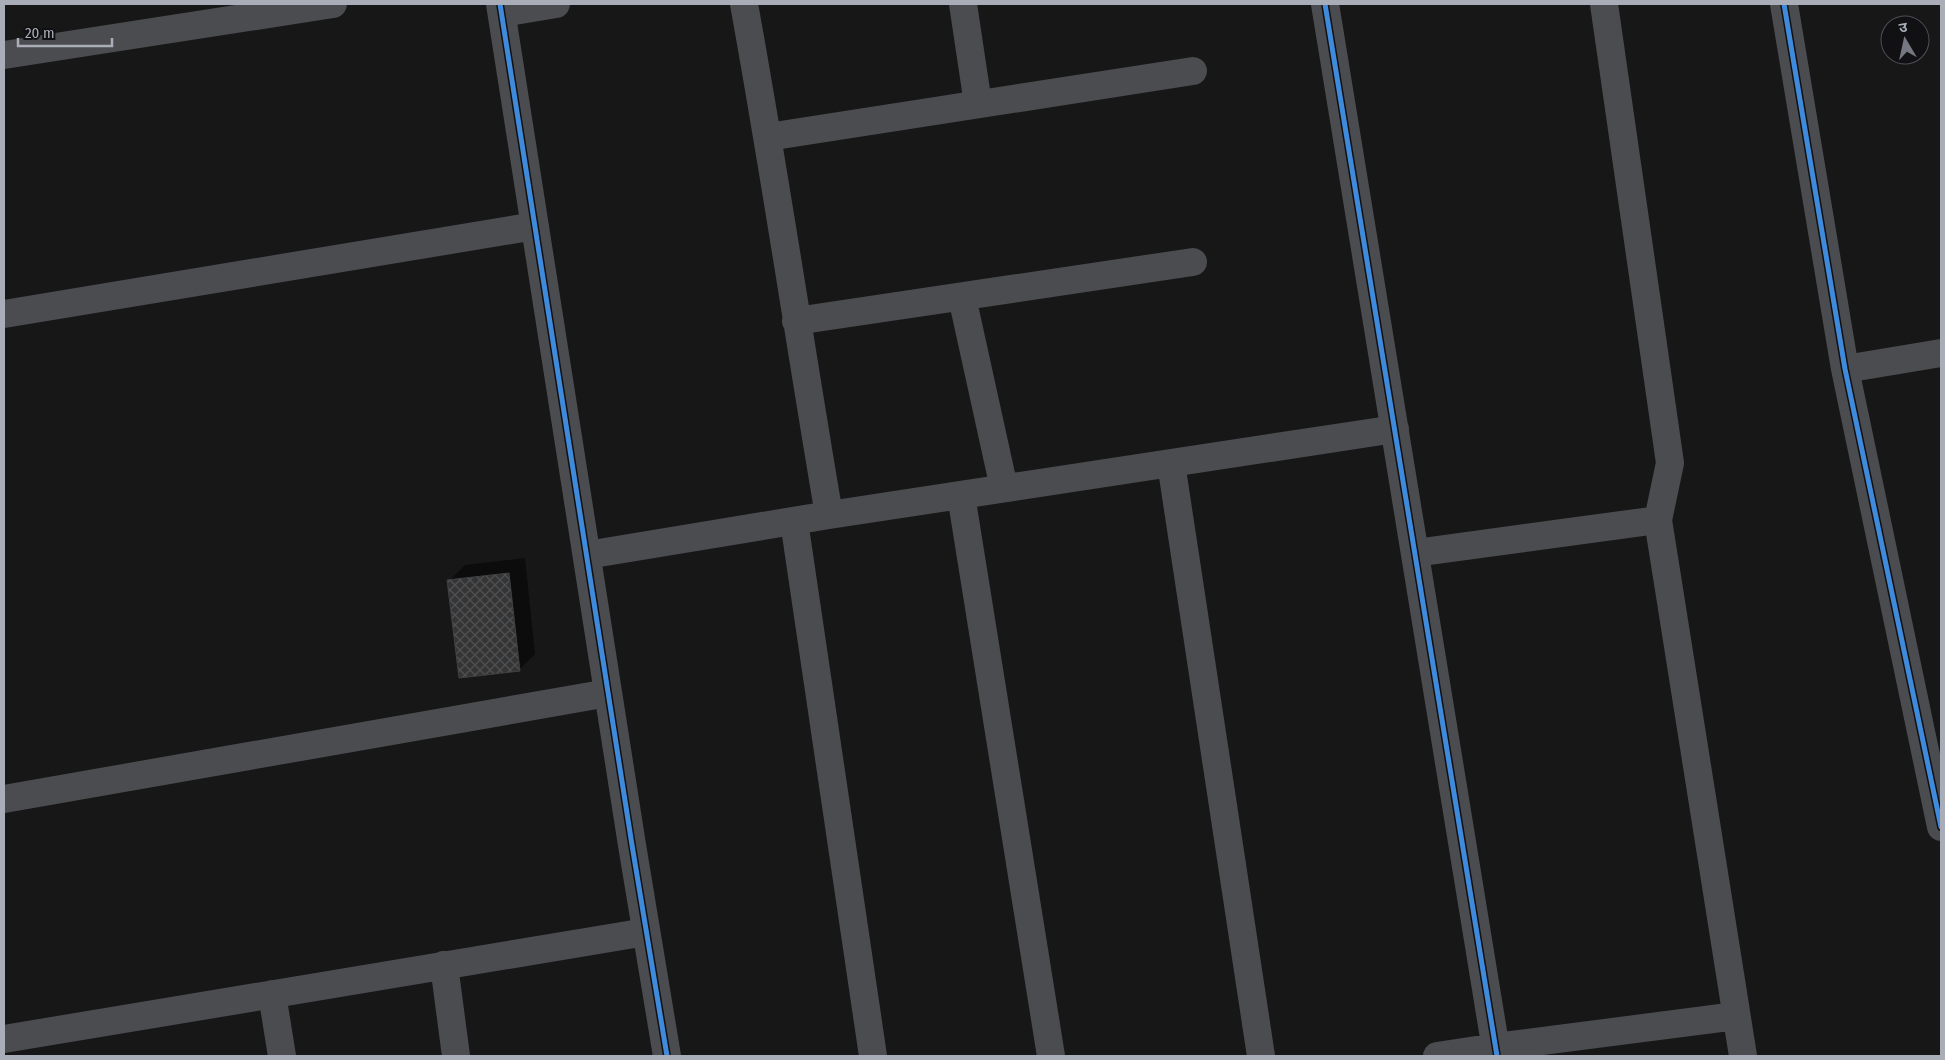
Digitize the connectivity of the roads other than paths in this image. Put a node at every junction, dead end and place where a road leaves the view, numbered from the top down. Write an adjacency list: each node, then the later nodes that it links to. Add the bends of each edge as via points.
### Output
1 (333, 4): 9 (street)
2 (556, 4): 8 (street)
3 (744, 4): 12 (street)
4 (962, 4): 11 (street)
5 (1325, 4): 20 (street)
6 (1604, 4): 25 (street, via 1670,463)
7 (1784, 4): 19 (street)
8 (501, 8): 13 (street)
9 (4, 55)
10 (1193, 71): 11 (street)
11 (978, 104): 12 (street)
12 (768, 137): 17 (street)
13 (535, 226): 16 (street); 28 (street)
14 (1193, 262): 15 (street)
15 (962, 297): 17 (street); 22 (street)
16 (4, 314)
17 (796, 321): 24 (street)
18 (1941, 354): 19 (street)
19 (1846, 369): 31 (street)
20 (1395, 429): 21 (street); 27 (street)
21 (1171, 463): 22 (street); 43 (street)
22 (1004, 488): 23 (street)
23 (961, 495): 24 (street); 42 (street)
24 (828, 515): 26 (street)
25 (1658, 520): 27 (street); 35 (street)
26 (794, 521): 28 (street); 41 (street)
27 (1415, 553): 37 (street)
28 (587, 554): 29 (street)
29 (608, 693): 30 (street); 32 (street)
30 (4, 799)
31 (1941, 827)
32 (646, 932): 33 (street); 40 (street)
33 (444, 965): 34 (street); 39 (street)
34 (272, 994): 36 (street); 38 (street)
35 (1736, 1016): 37 (street); 45 (street)
36 (4, 1039)
37 (1496, 1052): 44 (street)
38 (282, 1056)
39 (456, 1056)
40 (667, 1056)
41 (873, 1056)
42 (1051, 1056)
43 (1261, 1056)
44 (1437, 1056)
45 (1743, 1056)

